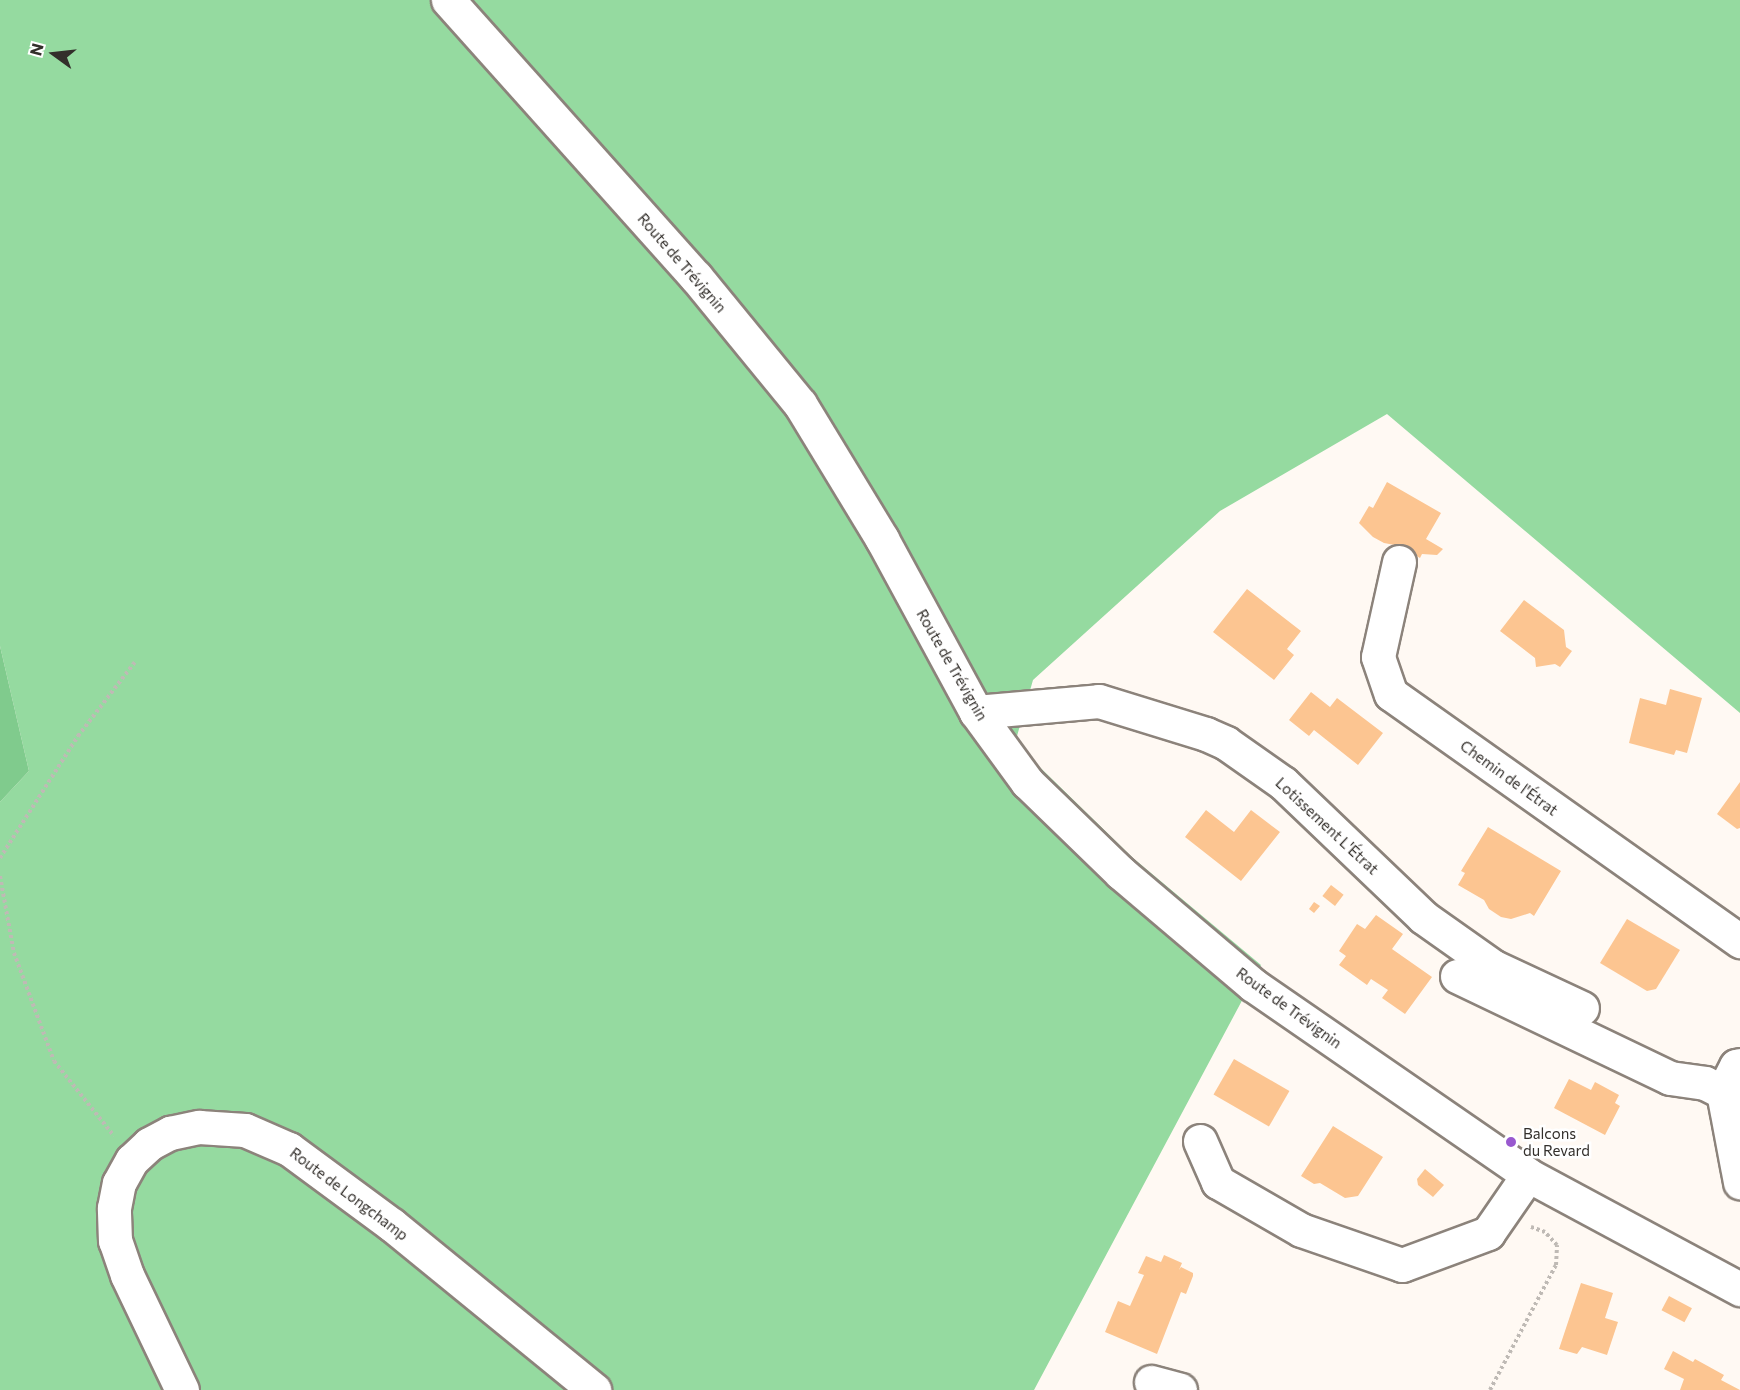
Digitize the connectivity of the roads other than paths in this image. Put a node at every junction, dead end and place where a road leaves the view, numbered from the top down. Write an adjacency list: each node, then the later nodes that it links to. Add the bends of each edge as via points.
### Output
1 (448, 0): 3 (street, Route de Trévignin, via 696,277 800,404 882,539)
2 (1399, 562): 4 (street, Chemin de l'Étrat, via 1378,657 1391,694)
3 (976, 711): 6 (street, Lotissement L'Étrat, via 1099,701 1226,743 1283,783 1423,916 1494,967); 9 (street, Route de Trévignin, via 1035,790 1121,873 1244,977)
4 (1740, 941)
5 (1457, 976): 7 (street, via 1670,1078 1705,1083)
6 (1582, 1008)
7 (1732, 1078): 10 (street)
8 (1200, 1141): 9 (street, via 1218,1182 1301,1230 1402,1265 1488,1233)
9 (1528, 1175): 11 (street, Route de Trévignin)
10 (1740, 1182)
11 (1740, 1289)
12 (182, 1390): 13 (street, Route de Longchamp, via 127,1275 115,1240 114,1208 118,1183 132,1160 149,1144 170,1133 200,1127 245,1130 289,1149 392,1225)
13 (594, 1390)

